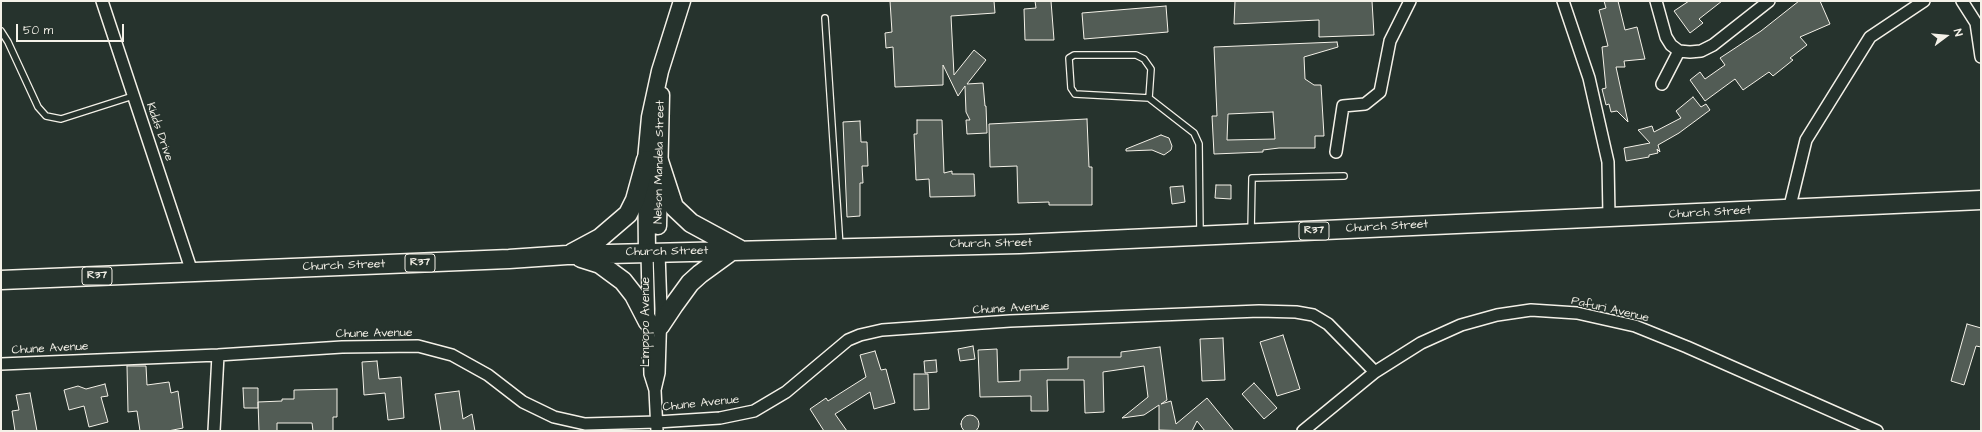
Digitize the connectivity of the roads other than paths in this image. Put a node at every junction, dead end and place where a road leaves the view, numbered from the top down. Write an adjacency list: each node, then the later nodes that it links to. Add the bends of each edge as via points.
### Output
1 (102, 1): 14 (street, Kidds Drive)
2 (682, 1): 17 (street, Nelson Mandela Street, via 660,71 650,118)
3 (1410, 1): 16 (street, via 1390,41 1380,92 1365,104 1343,106)
4 (1563, 1): 21 (street, via 1589,78 1608,162)
5 (1656, 1): 11 (street, via 1666,37)
6 (1769, 1): 11 (street, via 1713,46 1701,51)
7 (1924, 1): 20 (street, via 1870,37 1806,140)
8 (1962, 1): 12 (street, via 1976,23)
9 (825, 18): 24 (lane)
10 (1, 31): 14 (lane, via 38,107 46,116 61,119)
11 (1679, 51): 13 (street)
12 (1981, 57)
13 (1662, 84)
14 (134, 96): 28 (street, Kidds Drive)
15 (1149, 98): 15 (lane, via 1075,94 1071,88 1069,58 1074,55 1136,55 1144,59 1152,69); 23 (lane, via 1188,128 1198,139)
16 (1336, 152)
17 (653, 161): 25 (main road, via 674,207 697,227); 26 (street, Nelson Mandela Street); 27 (main road, via 628,214 600,238)
18 (1344, 176): 22 (lane, via 1252,178)
19 (1981, 200): 20 (main road, Church Street / R37)
20 (1789, 210): 21 (main road, Church Street / R37)
21 (1609, 216): 22 (main road, Church Street / R37)
22 (1251, 234): 23 (main road, Church Street / R37)
23 (1200, 236): 24 (main road, Church Street / R37, via 1019,244)
24 (840, 247): 25 (main road, Church Street / R37)
25 (736, 250): 26 (main road, Church Street / R37); 30 (main road, via 690,283)
26 (653, 253): 27 (main road, Church Street / R37); 30 (street, Limpopo Avenue)
27 (568, 255): 28 (main road, Church Street / R37); 30 (main road, via 600,264 614,273 630,288)
28 (192, 272): 29 (main road, Church Street / R37)
29 (1, 280)
30 (654, 324): 34 (street, Limpopo Avenue, via 650,374 655,390)
31 (218, 355): 32 (street, Chune Avenue); 34 (street, Chune Avenue, via 342,347 418,346 452,355 488,375 523,402 554,417 585,424); 35 (street)
32 (1, 364)
33 (1375, 372): 34 (street, Chune Avenue, via 1328,324 1313,315 1296,312 1010,321 882,330 848,340 786,392 754,411); 36 (street, Pafuri Avenue); 37 (street, Pafuri Avenue, via 1421,343 1461,325 1497,315 1531,310 1576,313 1635,326 1687,346)
34 (657, 426)
35 (214, 431)
36 (1303, 431)
37 (1877, 431)

